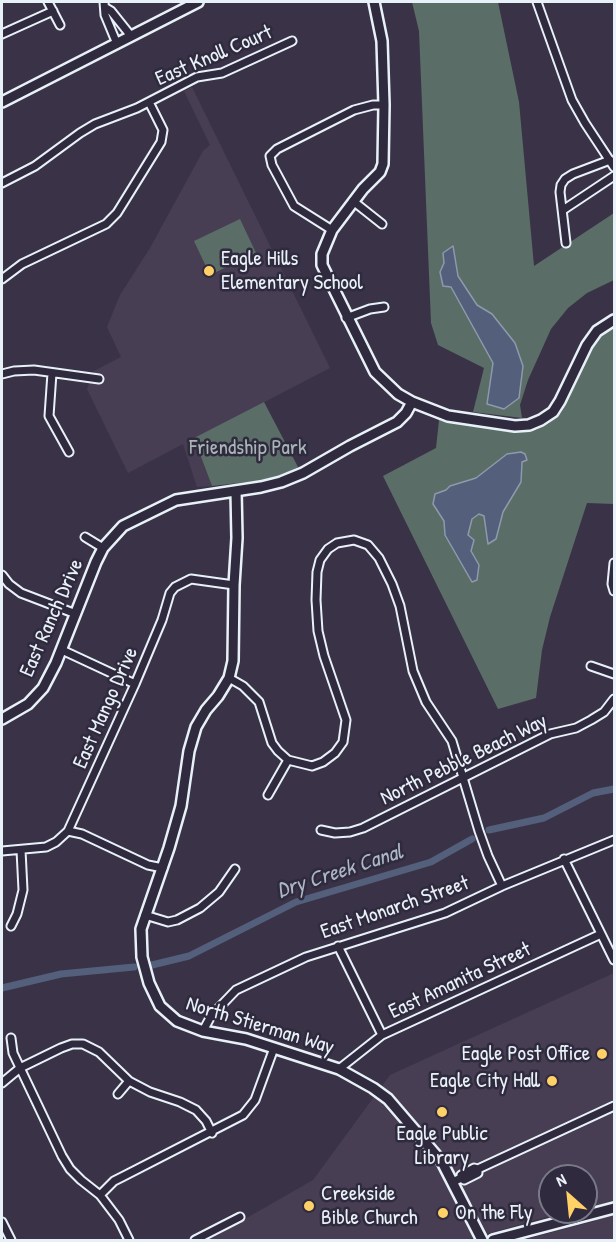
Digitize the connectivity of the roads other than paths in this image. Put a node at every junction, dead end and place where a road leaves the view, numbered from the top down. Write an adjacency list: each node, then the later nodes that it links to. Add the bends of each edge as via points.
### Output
1 (48, 2): 6 (street)
2 (198, 2): 9 (street)
3 (374, 2): 14 (street, via 382,41)
4 (537, 2): 15 (street, via 572,100)
5 (105, 5): 9 (street); 11 (street)
6 (53, 11): 7 (street); 8 (street)
7 (60, 25)
8 (2, 34)
9 (132, 36): 11 (street)
10 (292, 40): 13 (street, East Knoll Court, via 222,74 197,77)
11 (117, 44): 12 (street)
12 (2, 102)
13 (149, 102): 17 (street, East Knoll Court, via 95,124 35,166); 23 (street, via 163,130 161,142 117,213 106,224 31,260)
14 (384, 105): 18 (street, via 383,164); 21 (street, via 354,110 270,156 294,207)
15 (612, 163): 19 (street, via 565,179 560,192)
16 (615, 176): 19 (street)
17 (2, 182)
18 (353, 201): 20 (street); 21 (street)
19 (563, 210): 22 (street)
20 (382, 224)
21 (332, 230): 25 (street, via 322,254 322,265)
22 (566, 243)
23 (2, 279)
24 (384, 307): 25 (street)
25 (346, 318): 30 (street, via 375,372)
26 (615, 320): 30 (street, via 597,331 587,345 553,412 530,425 467,420)
27 (52, 373): 28 (street, via 25,370); 29 (street); 31 (street, via 50,416)
28 (2, 374)
29 (99, 379)
30 (412, 402): 32 (street, East Ranch Drive, via 397,422 303,473)
31 (69, 453)
32 (236, 491): 34 (street, East Ranch Drive, via 189,496 163,505 123,526); 37 (street, North Stierman Way)
33 (85, 537): 34 (street, East Ranch Drive)
34 (103, 548): 39 (street, East Ranch Drive)
35 (615, 563): 38 (street)
36 (2, 575): 39 (street, via 21,593)
37 (234, 585): 43 (street, North Stierman Way, via 233,661); 44 (street, East Mango Drive, via 191,579 175,587)
38 (615, 591)
39 (76, 614): 40 (street, East Ranch Drive)
40 (62, 650): 44 (street); 46 (street, East Ranch Drive, via 43,688 28,704)
41 (591, 666): 42 (street)
42 (615, 674)
43 (229, 678): 47 (street, via 259,702 272,743); 56 (street, North Stierman Way, via 196,727 181,806)
44 (135, 684): 51 (street, East Mango Drive)
45 (615, 699): 48 (street, North Pebble Beach Way, via 604,712 576,728 550,734)
46 (2, 719)
47 (288, 760): 48 (street, via 312,766 335,753 343,742 346,720 318,631 317,572 324,554 337,543 354,540 375,552 392,584 412,671 426,702 452,741); 49 (street)
48 (462, 778): 50 (street, North Pebble Beach Way, via 363,828 335,833); 58 (street)
49 (268, 795)
50 (321, 830)
51 (68, 831): 53 (street, via 46,847); 56 (street)
52 (615, 840): 55 (street, East Monarch Street)
53 (21, 850): 54 (street); 60 (street, via 23,890)
54 (2, 851)
55 (564, 859): 58 (street, East Monarch Street); 61 (street)
56 (163, 868): 59 (street, North Stierman Way)
57 (235, 869): 59 (street, via 219,892 177,920 168,922)
58 (502, 886): 62 (street, East Monarch Street, via 445,913)
59 (145, 915): 64 (street, North Stierman Way, via 140,939 153,995 167,1015)
60 (11, 926)
61 (601, 934): 63 (street); 65 (street, East Amanita Street)
62 (338, 946): 64 (street, East Monarch Street, via 237,990 211,1016); 65 (street)
63 (615, 960)
64 (203, 1031): 67 (street, North Stierman Way)
65 (382, 1035): 69 (street, East Amanita Street)
66 (11, 1038): 68 (street)
67 (274, 1048): 69 (street, North Stierman Way); 74 (street, via 250,1108 236,1121)
68 (20, 1068): 70 (street, via 61,1048 83,1044 99,1052); 71 (street); 76 (street, via 70,1169)
69 (339, 1069): 75 (street, North Stierman Way, via 388,1100)
70 (129, 1081): 72 (street); 74 (street, via 196,1110)
71 (2, 1083)
72 (118, 1094)
73 (615, 1106): 75 (street)
74 (212, 1133): 76 (street, via 114,1181)
75 (457, 1180): 84 (street, North Stierman Way)
76 (100, 1195): 82 (street)
77 (615, 1208): 80 (street)
78 (240, 1218): 83 (street)
79 (2, 1222): 81 (street)
80 (506, 1239): 85 (street)
81 (11, 1240)
82 (129, 1240)
83 (195, 1240)
84 (482, 1240)
85 (493, 1240)

